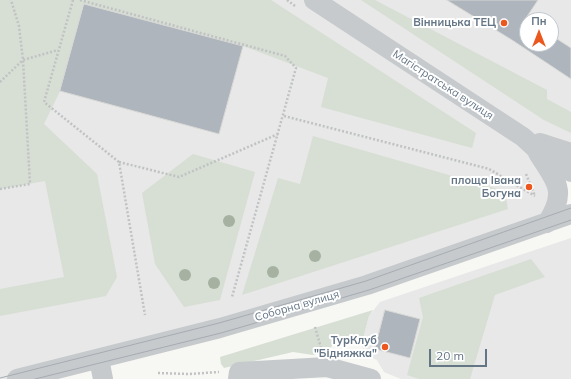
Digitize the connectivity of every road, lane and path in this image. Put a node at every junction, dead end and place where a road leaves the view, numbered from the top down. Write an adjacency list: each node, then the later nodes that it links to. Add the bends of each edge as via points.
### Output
1 (11, 0): 6 (path, via 19,26)
2 (73, 0): 5 (path)
3 (80, 0): 8 (path, via 285,56 296,68)
4 (314, 0): 10 (street, Магістратська вулиця)
5 (59, 50): 6 (path); 12 (path, via 44,102)
6 (23, 60): 7 (path); 14 (path, via 30,184)
7 (0, 82)
8 (284, 116): 9 (path); 15 (path, via 489,169)
9 (278, 134): 12 (path, via 179,177); 18 (path)
10 (529, 143): 11 (street); 13 (street, Магістратська вулиця); 17 (street, via 558,185 556,204)
11 (571, 154)
12 (119, 162): 19 (path)
13 (571, 172)
14 (0, 189)
15 (535, 196)
16 (571, 214): 17 (street, Соборна вулиця)
17 (547, 223): 22 (street, Соборна вулиця, via 367,286)
18 (232, 298)
19 (145, 315)
20 (315, 327): 21 (path)
21 (321, 348)
22 (99, 359): 27 (street, Соборна вулиця); 28 (street)
23 (212, 373): 25 (path)
24 (327, 373): 26 (street); 29 (street)
25 (158, 374)
26 (239, 375)
27 (17, 379)
28 (103, 379)
29 (371, 379)

